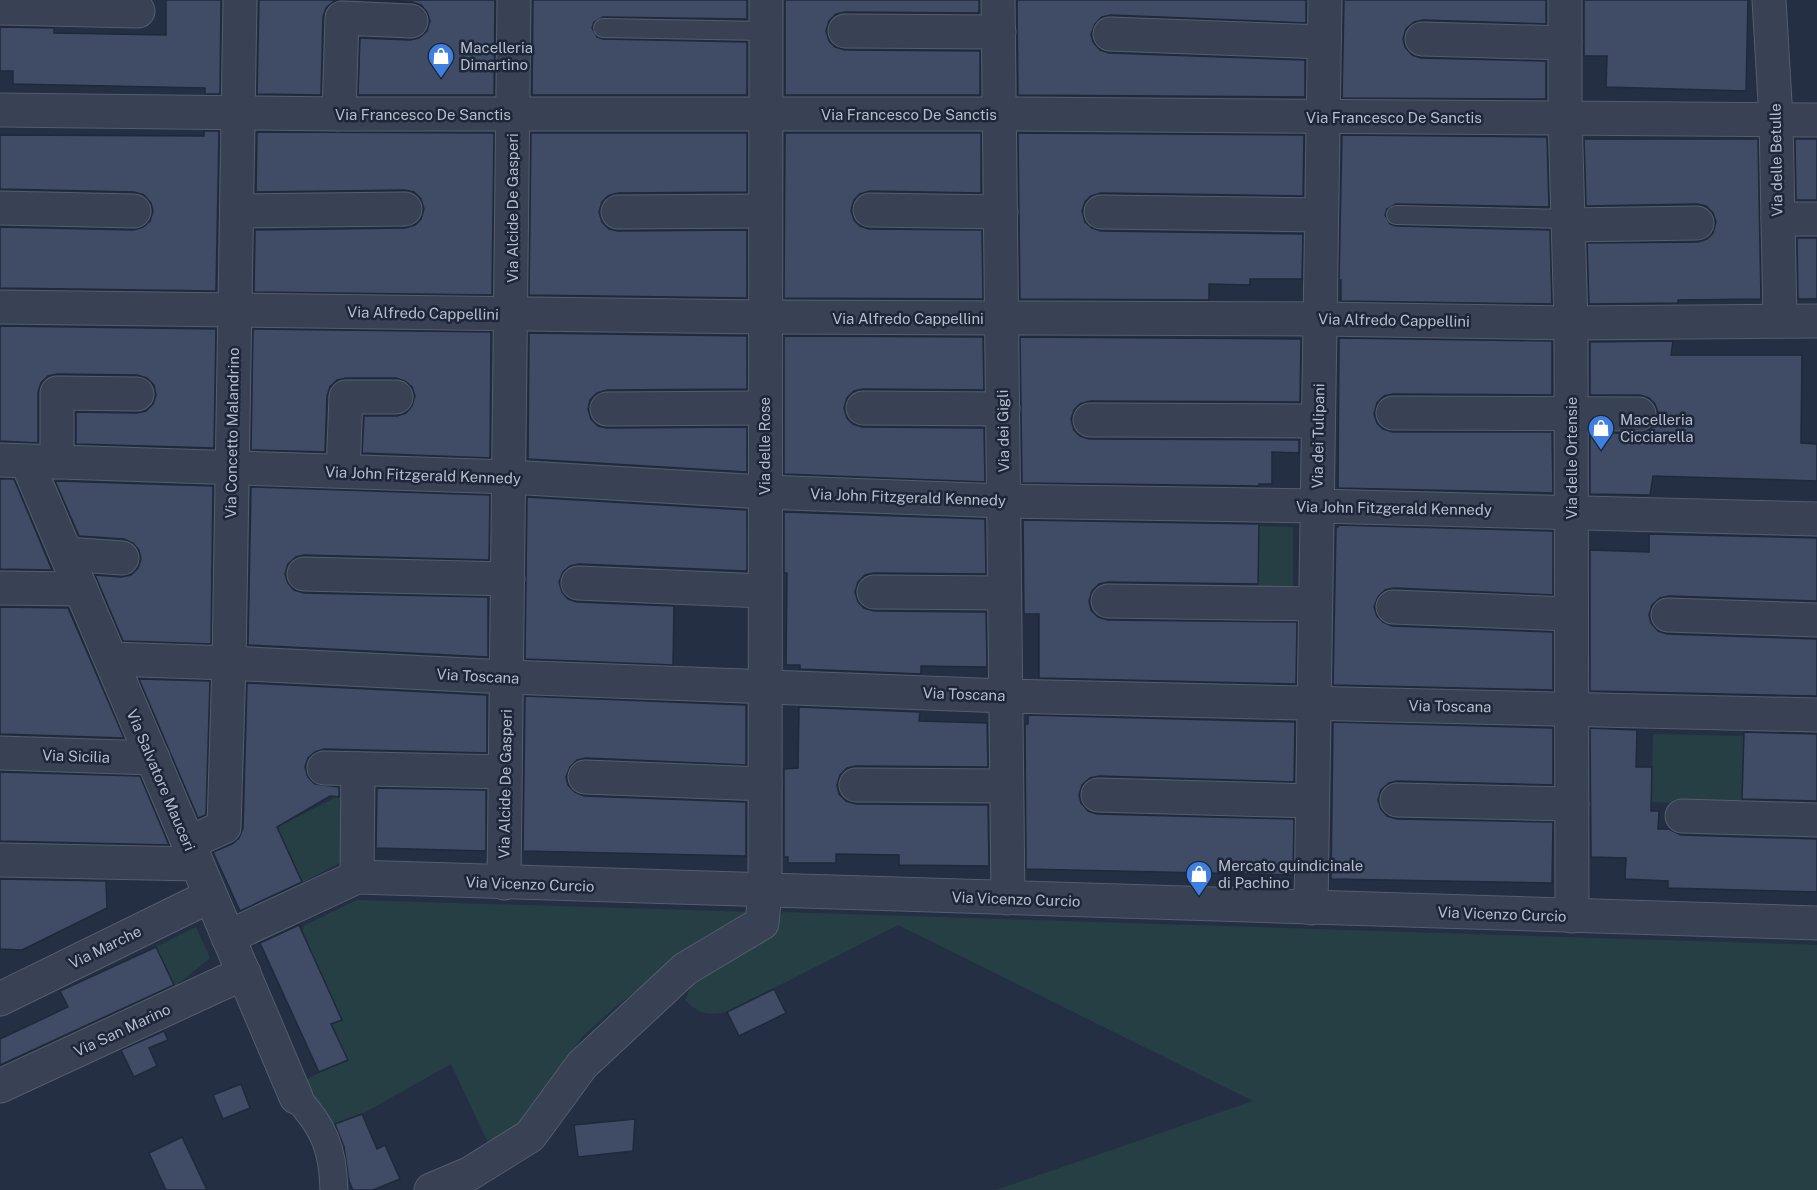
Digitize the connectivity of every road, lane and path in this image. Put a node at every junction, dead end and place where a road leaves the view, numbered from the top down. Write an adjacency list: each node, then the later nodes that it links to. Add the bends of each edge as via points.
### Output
1 (240, 0): 18 (street, Via Concetto Malandrino)
2 (514, 0): 20 (street, Via Alcide De Gasperi)
3 (1325, 0): 15 (street, Via dei Tulipani)
4 (1565, 0): 16 (street, Via delle Ortensie)
5 (1769, 0): 25 (street, Via delle Betulle)
6 (0, 8): 7 (street)
7 (138, 11)
8 (766, 16): 11 (lane); 22 (street, Via delle Rose)
9 (998, 16): 12 (street); 21 (street, Via dei Gigli)
10 (411, 21): 19 (street, via 342,18)
11 (603, 28)
12 (845, 31)
13 (1110, 34): 15 (street)
14 (1422, 39): 16 (street)
15 (1324, 42): 24 (street, Via dei Tulipani)
16 (1565, 43): 23 (street, Via delle Ortensie)
17 (0, 110): 18 (street, Via Francesco De Sanctis)
18 (238, 113): 19 (street, Via Francesco De Sanctis); 31 (street, Via Concetto Malandrino)
19 (339, 114): 20 (street, Via Francesco De Sanctis)
20 (512, 114): 22 (street, Via Francesco De Sanctis); 44 (street, Via Alcide De Gasperi)
21 (1000, 114): 22 (street, Via Francesco De Sanctis); 24 (street, Via Francesco De Sanctis); 34 (street, Via dei Gigli)
22 (765, 115): 32 (street, Via delle Rose)
23 (1565, 116): 24 (street, Via Francesco De Sanctis); 25 (street, Via Francesco De Sanctis); 40 (street, Via delle Ortensie)
24 (1323, 117): 36 (street, Via dei Tulipani)
25 (1776, 119): 26 (street, Via Francesco De Sanctis); 38 (street, Via delle Betulle)
26 (1817, 120)
27 (0, 208): 30 (street)
28 (405, 209): 31 (street)
29 (870, 210): 34 (street)
30 (134, 211)
31 (237, 211): 43 (street, Via Concetto Malandrino)
32 (765, 211): 33 (street); 45 (street, Via delle Rose)
33 (618, 212)
34 (1001, 212): 46 (street, Via dei Gigli)
35 (1101, 213): 36 (street)
36 (1321, 215): 47 (street, Via dei Tulipani)
37 (1396, 215): 40 (lane)
38 (1778, 219): 39 (street); 48 (street, Via delle Betulle)
39 (1817, 219)
40 (1568, 222): 41 (street); 50 (street, Via delle Ortensie)
41 (1697, 223)
42 (0, 307): 43 (street, Via Alfredo Cappellini)
43 (234, 309): 44 (street, Via Alfredo Cappellini); 63 (street, Via Concetto Malandrino)
44 (512, 315): 45 (street, Via Alfredo Cappellini); 65 (street, Via Alcide De Gasperi)
45 (764, 317): 46 (street, Via Alfredo Cappellini); 53 (street, Via delle Rose)
46 (1002, 318): 47 (street, Via Alfredo Cappellini); 56 (street, Via dei Gigli)
47 (1320, 319): 50 (street, Via Alfredo Cappellini); 61 (street, Via dei Tulipani)
48 (1780, 321): 49 (street, Via Alfredo Cappellini); 50 (street, Via Alfredo Cappellini)
49 (1817, 321)
50 (1571, 323): 58 (street, Via delle Ortensie)
51 (137, 393): 62 (street, via 57,393)
52 (396, 398): 64 (street, via 346,397)
53 (764, 408): 55 (street); 66 (street, Via delle Rose)
54 (863, 408): 56 (street)
55 (607, 409)
56 (1003, 409): 67 (street, Via dei Gigli)
57 (1393, 413): 58 (street)
58 (1571, 414): 59 (street); 69 (street, Via delle Ortensie)
59 (1639, 414)
60 (1090, 420): 61 (street)
61 (1318, 421): 68 (street, Via dei Tulipani)
62 (28, 461): 63 (street, Via John Fitzgerald Kennedy); 71 (street, Via Salvatore Mauceri)
63 (232, 468): 64 (street, Via John Fitzgerald Kennedy); 88 (street, Via Concetto Malandrino)
64 (344, 471): 65 (street, Via John Fitzgerald Kennedy)
65 (510, 477): 66 (street, Via John Fitzgerald Kennedy); 74 (street, Via Alcide De Gasperi)
66 (764, 492): 67 (street, Via John Fitzgerald Kennedy); 78 (street, Via delle Rose)
67 (1004, 501): 68 (street, Via John Fitzgerald Kennedy); 80 (street, Via dei Gigli)
68 (1317, 506): 69 (street, Via John Fitzgerald Kennedy); 82 (street, Via dei Tulipani)
69 (1570, 513): 70 (street, Via John Fitzgerald Kennedy); 84 (street, Via delle Ortensie)
70 (1817, 519)
71 (66, 554): 72 (street); 77 (street, Via Salvatore Mauceri)
72 (122, 558)
73 (304, 574): 74 (street)
74 (508, 579): 89 (street, Via Alcide De Gasperi)
75 (578, 583): 78 (street)
76 (0, 588): 77 (street)
77 (81, 589): 87 (street, Via Salvatore Mauceri)
78 (764, 591): 90 (street, Via delle Rose)
79 (874, 592): 80 (street)
80 (1004, 593): 91 (street, Via dei Gigli)
81 (1108, 601): 82 (street)
82 (1315, 604): 92 (street, Via dei Tulipani)
83 (1394, 607): 84 (street)
84 (1570, 614): 93 (street, Via delle Ortensie)
85 (1668, 615): 86 (street)
86 (1817, 620)
87 (111, 659): 88 (street, Via Toscana); 96 (street, Via Salvatore Mauceri)
88 (229, 663): 89 (street, Via Toscana); 110 (street, Via Concetto Malandrino, via 224,827)
89 (507, 677): 90 (street, Via Toscana); 99 (street, Via Alcide De Gasperi)
90 (765, 687): 91 (street, Via Toscana); 101 (street, Via delle Rose)
91 (1005, 696): 92 (street, Via Toscana); 103 (street, Via dei Gigli)
92 (1314, 703): 93 (street, Via Toscana); 106 (street, Via dei Tulipani)
93 (1570, 709): 94 (street, Via Toscana); 107 (street, Via delle Ortensie)
94 (1817, 715)
95 (0, 753): 96 (street, Via Sicilia)
96 (153, 758): 110 (street, Via Salvatore Mauceri)
97 (324, 768): 98 (street)
98 (358, 769): 99 (street); 112 (street)
99 (505, 772): 113 (street, Via Alcide De Gasperi)
100 (585, 777): 101 (street)
101 (765, 784): 114 (street, Via delle Rose)
102 (856, 785): 103 (street)
103 (1006, 786): 116 (street, Via dei Gigli)
104 (1098, 795): 106 (street)
105 (1398, 800): 107 (street)
106 (1312, 801): 117 (street, Via dei Tulipani)
107 (1572, 804): 118 (street, Via delle Ortensie)
108 (1682, 816): 109 (street)
109 (1817, 820)
110 (192, 854): 111 (street); 115 (street, Via Salvatore Mauceri)
111 (0, 860)
112 (357, 877): 113 (street, Via Vicenzo Curcio); 120 (street, Via Vicenzo Curcio)
113 (504, 883): 114 (street, Via Vicenzo Curcio)
114 (765, 891): 116 (street, Via Vicenzo Curcio); 126 (street, Via delle Rose, via 762,923 685,969 582,1065 530,1136 469,1174)
115 (210, 896): 120 (street, Via Salvatore Mauceri); 122 (street, Via Marche)
116 (1008, 898): 117 (street, Via Vicenzo Curcio)
117 (1311, 908): 118 (street, Via Vicenzo Curcio)
118 (1572, 916): 119 (street, Via Vicenzo Curcio)
119 (1817, 923)
120 (228, 936): 121 (street, Via Salvatore Mauceri)
121 (243, 974): 123 (street, Via San Marino); 124 (street, Via Salvatore Mauceri)
122 (0, 999)
123 (0, 1086)
124 (296, 1097): 125 (street, via 314,1116 324,1139 333,1163)
125 (334, 1190)
126 (430, 1190)

